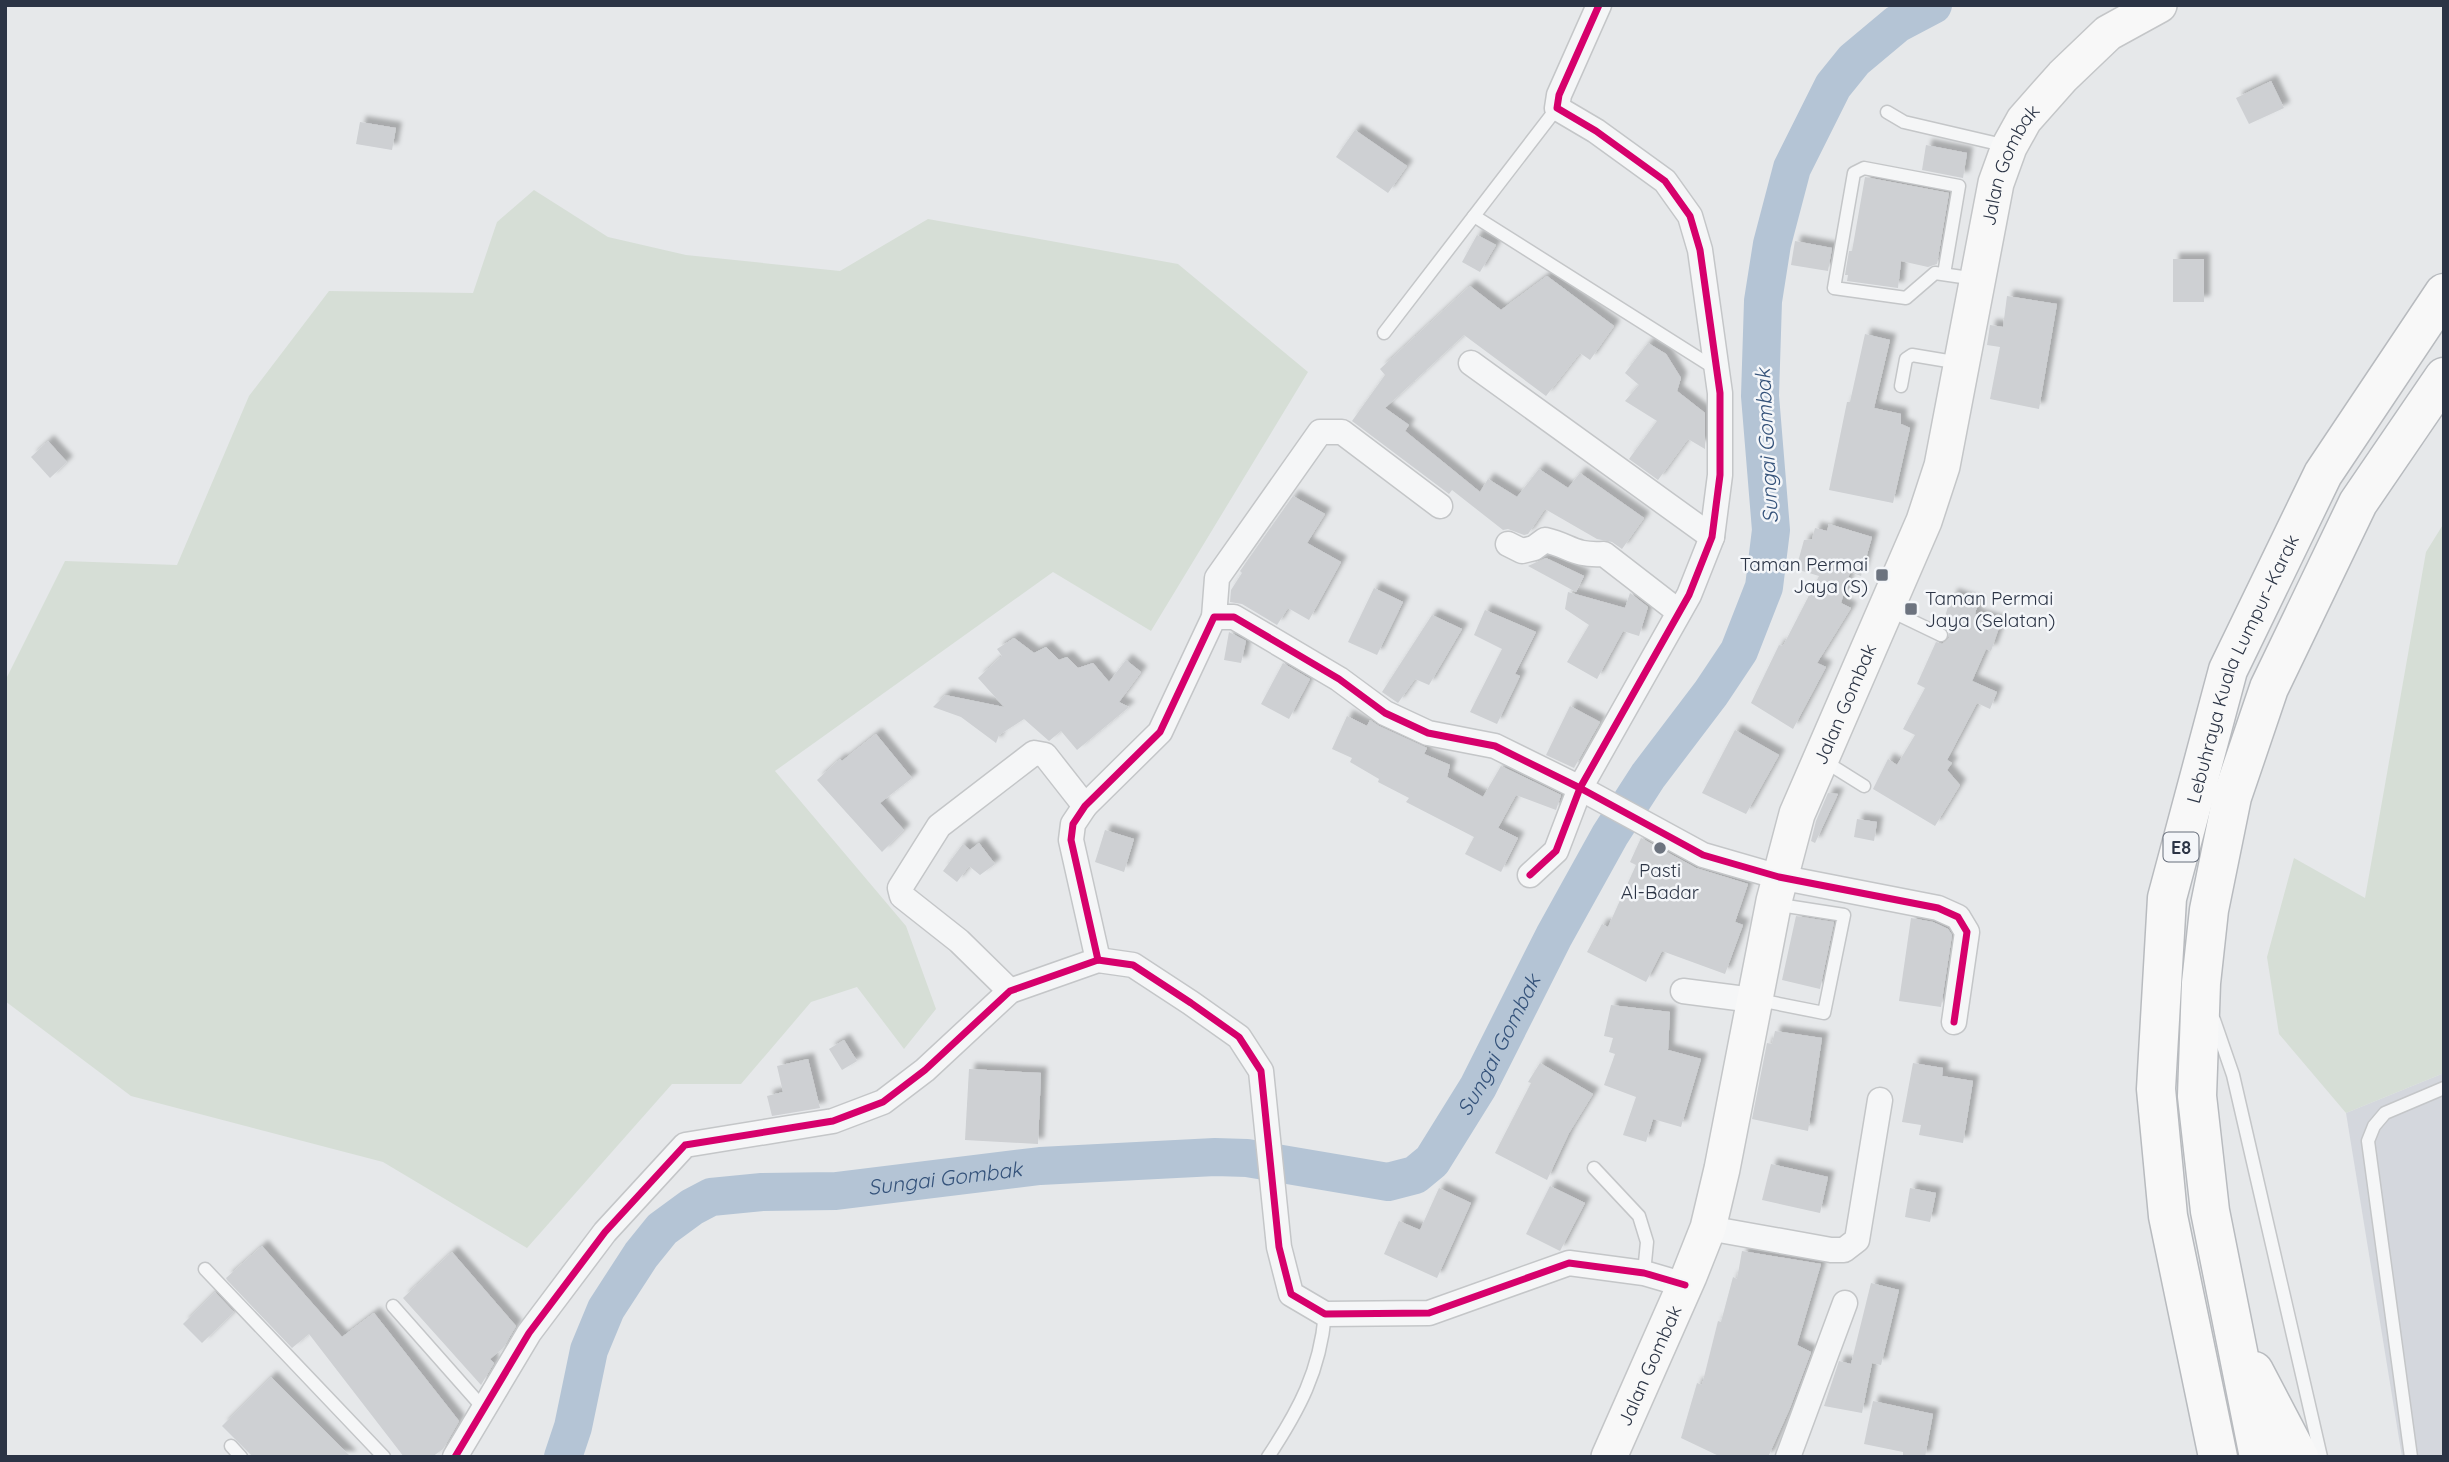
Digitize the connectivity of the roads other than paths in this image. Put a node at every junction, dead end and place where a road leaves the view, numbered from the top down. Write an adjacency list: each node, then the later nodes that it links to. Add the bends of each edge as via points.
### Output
1 (1599, 5): 3 (street)
2 (2159, 5): 5 (main road, Jalan Gombak, via 2108,33 2024,120)
3 (1557, 107): 6 (lane); 13 (street, via 1665,181 1690,216 1700,250)
4 (1887, 112): 5 (lane, via 1904,122)
5 (2009, 146): 8 (main road, Jalan Gombak, via 1996,183)
6 (1474, 216): 10 (lane); 13 (lane)
7 (1944, 274): 7 (lane, via 1959,186 1864,168 1854,173 1835,288 1906,298 1935,273); 8 (lane)
8 (1979, 280): 12 (main road, Jalan Gombak)
9 (2444, 293): 54 (highway, Lebuhraya Kuala Lumpur–Karak / E8, via 2323,474 2228,670 2168,898 2156,1089 2168,1216)
10 (1384, 332)
11 (1471, 363): 17 (street)
12 (1962, 363): 15 (lane, via 1912,355 1906,359); 19 (main road, Jalan Gombak, via 1942,466)
13 (1717, 370): 17 (street, via 1720,475)
14 (2444, 377): 30 (highway, Lebuhraya Kuala Lumpur–Karak / E8, via 2358,503 2269,688 2232,797 2209,910)
15 (1901, 386)
16 (1440, 506): 21 (street, via 1342,432 1320,432 1217,578)
17 (1712, 537): 20 (street)
18 (1508, 544): 20 (street, via 1522,551 1545,540 1570,551 1604,554)
19 (1886, 609): 22 (lane); 23 (main road, Jalan Gombak)
20 (1679, 612): 25 (street)
21 (1214, 617): 25 (street, via 1234,617 1395,718 1428,733 1495,746); 26 (street, via 1160,732)
22 (1941, 635)
23 (1821, 759): 24 (lane); 28 (main road, Jalan Gombak, via 1797,814)
24 (1864, 786)
25 (1580, 788): 27 (street, via 1556,851); 28 (street, via 1703,855)
26 (1085, 806): 29 (street, via 1073,824 1072,840); 31 (street, via 1045,755 1034,753 939,826 900,888 902,896 959,941)
27 (1530, 875)
28 (1779, 877): 33 (main road, Jalan Gombak); 34 (street, via 1938,908 1958,917 1967,932)
29 (1098, 960): 31 (street); 44 (street, via 1133,965 1240,1037 1261,1071 1279,1247 1291,1294)
30 (2201, 983): 45 (highway, Lebuhraya Kuala Lumpur–Karak / E8, via 2197,1096 2210,1211); 57 (lane, via 2233,1075)
31 (1010, 991): 46 (street, via 925,1070 883,1102 833,1121 685,1145 605,1232 529,1333)
32 (1683, 991): 33 (street)
33 (1758, 1000): 33 (lane, via 1780,905 1844,915 1824,1013); 38 (main road, Jalan Gombak)
34 (1954, 1022)
35 (2444, 1088): 58 (lane, via 2385,1113 2368,1141)
36 (1880, 1100): 38 (street, via 1857,1240 1844,1250)
37 (1594, 1167): 40 (lane, via 1639,1216 1647,1242)
38 (1707, 1228): 41 (main road, Jalan Gombak)
39 (205, 1269): 49 (lane)
40 (1644, 1273): 41 (street); 44 (street, via 1569,1263 1429,1313)
41 (1685, 1285): 52 (main road, Jalan Gombak)
42 (1845, 1303): 53 (street)
43 (393, 1306): 46 (lane)
44 (1325, 1314): 51 (lane, via 1322,1345 1297,1412)
45 (2233, 1329): 55 (highway, Lebuhraya Kuala Lumpur–Karak / E8); 56 (highway)
46 (485, 1410): 50 (street)
47 (231, 1446): 48 (lane)
48 (241, 1457)
49 (384, 1457)
50 (456, 1457)
51 (1268, 1457)
52 (1609, 1457)
53 (1788, 1457)
54 (2218, 1457)
55 (2259, 1457)
56 (2299, 1457)
57 (2322, 1457)
58 (2412, 1457)

